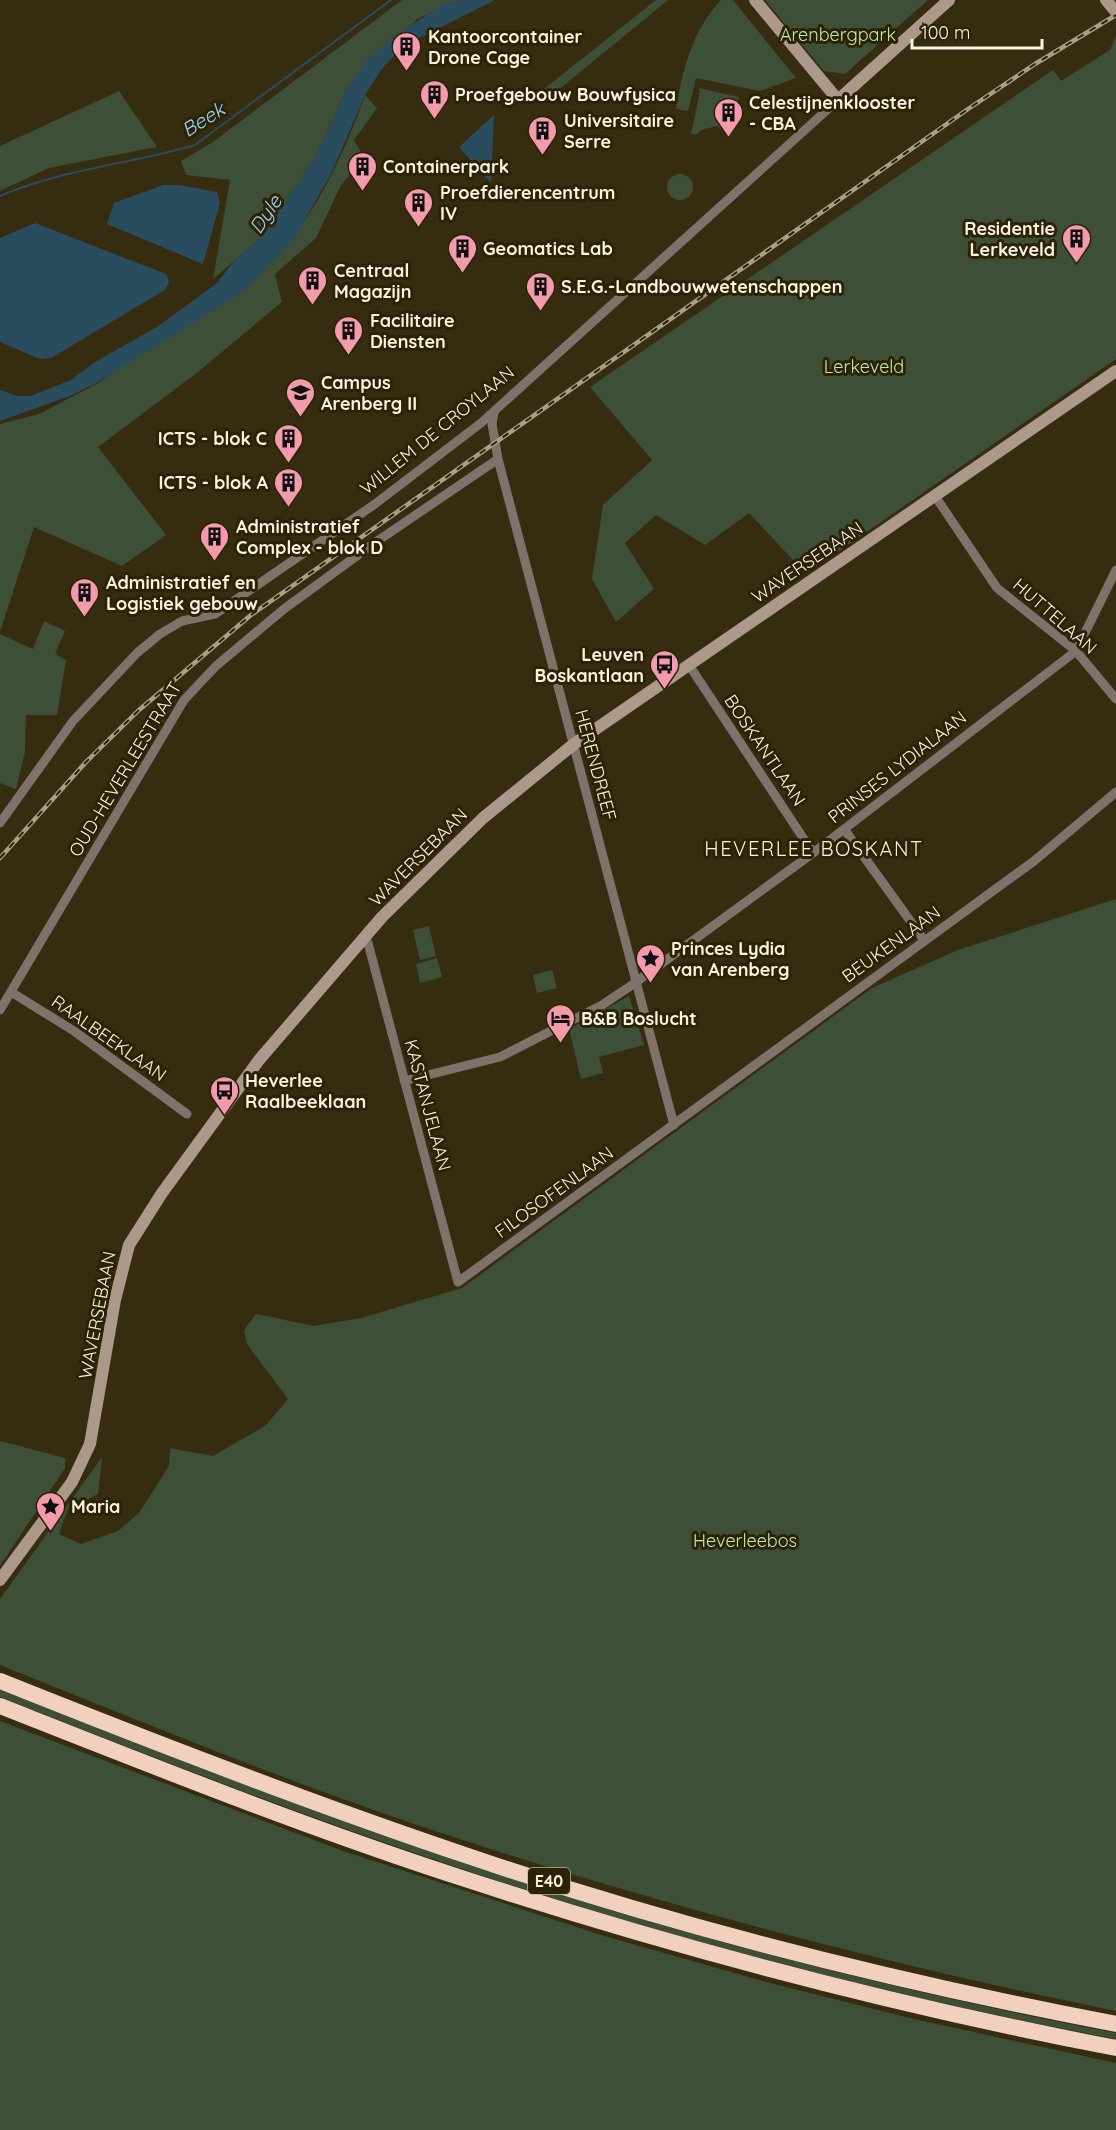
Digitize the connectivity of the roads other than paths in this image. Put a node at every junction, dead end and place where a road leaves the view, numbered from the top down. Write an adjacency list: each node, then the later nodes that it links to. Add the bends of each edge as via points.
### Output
1 (755, 0): 5 (street)
2 (949, 0): 5 (street, WILLEM DE CROYLAAN)
3 (1106, 0): 4 (street)
4 (1116, 12)
5 (838, 100): 7 (street, WILLEM DE CROYLAAN)
6 (1116, 371): 9 (street, WAVERSEBAAN)
7 (494, 413): 8 (street, HERENDREEF); 16 (street, WILLEM DE CROYLAAN, via 375,504 215,614 182,621 137,653 73,721)
8 (498, 459): 14 (street, HERENDREEF); 22 (street, OUD-HEVERLEESTRAAT, via 287,607 200,680 184,700)
9 (934, 496): 11 (street, HUTTELAAN, via 997,588); 12 (street, WAVERSEBAAN)
10 (1116, 570): 11 (street, PRINSES LYDIALAAN)
11 (1076, 651): 13 (street, HUTTELAAN); 17 (street, PRINSES LYDIALAAN)
12 (689, 665): 14 (street, WAVERSEBAAN); 18 (street, BOSKANTLAAN)
13 (1116, 699)
14 (574, 744): 19 (street, WAVERSEBAAN, via 483,818 424,873); 21 (street, HERENDREEF)
15 (1116, 792): 20 (street, BEUKENLAAN, via 1034,861)
16 (0, 823)
17 (844, 829): 18 (street, PRINSES LYDIALAAN); 20 (street)
18 (813, 853): 21 (street, PRINSES LYDIALAAN)
19 (364, 938): 24 (street, KASTANJELAAN); 28 (street, WAVERSEBAAN, via 259,1060 129,1245 115,1300 90,1444 72,1482)
20 (924, 940): 26 (street, BEUKENLAAN)
21 (635, 983): 24 (street, PRINSES LYDIALAAN, via 602,1005 500,1057); 26 (street, HERENDREEF)
22 (11, 992): 23 (street, OUD-HEVERLEESTRAAT); 25 (street, RAALBEEKLAAN, via 98,1048)
23 (0, 1010)
24 (404, 1082): 27 (street, KASTANJELAAN)
25 (187, 1114)
26 (675, 1124): 27 (street, FILOSOFENLAAN)
27 (458, 1282)
28 (0, 1580)
29 (0, 1681): 31 (highway, E40, via 274,1788 504,1867 680,1921 888,1976)
30 (0, 1706): 32 (highway, E40, via 258,1806 466,1880 675,1944 1022,2030)
31 (1116, 2024)
32 (1116, 2048)

